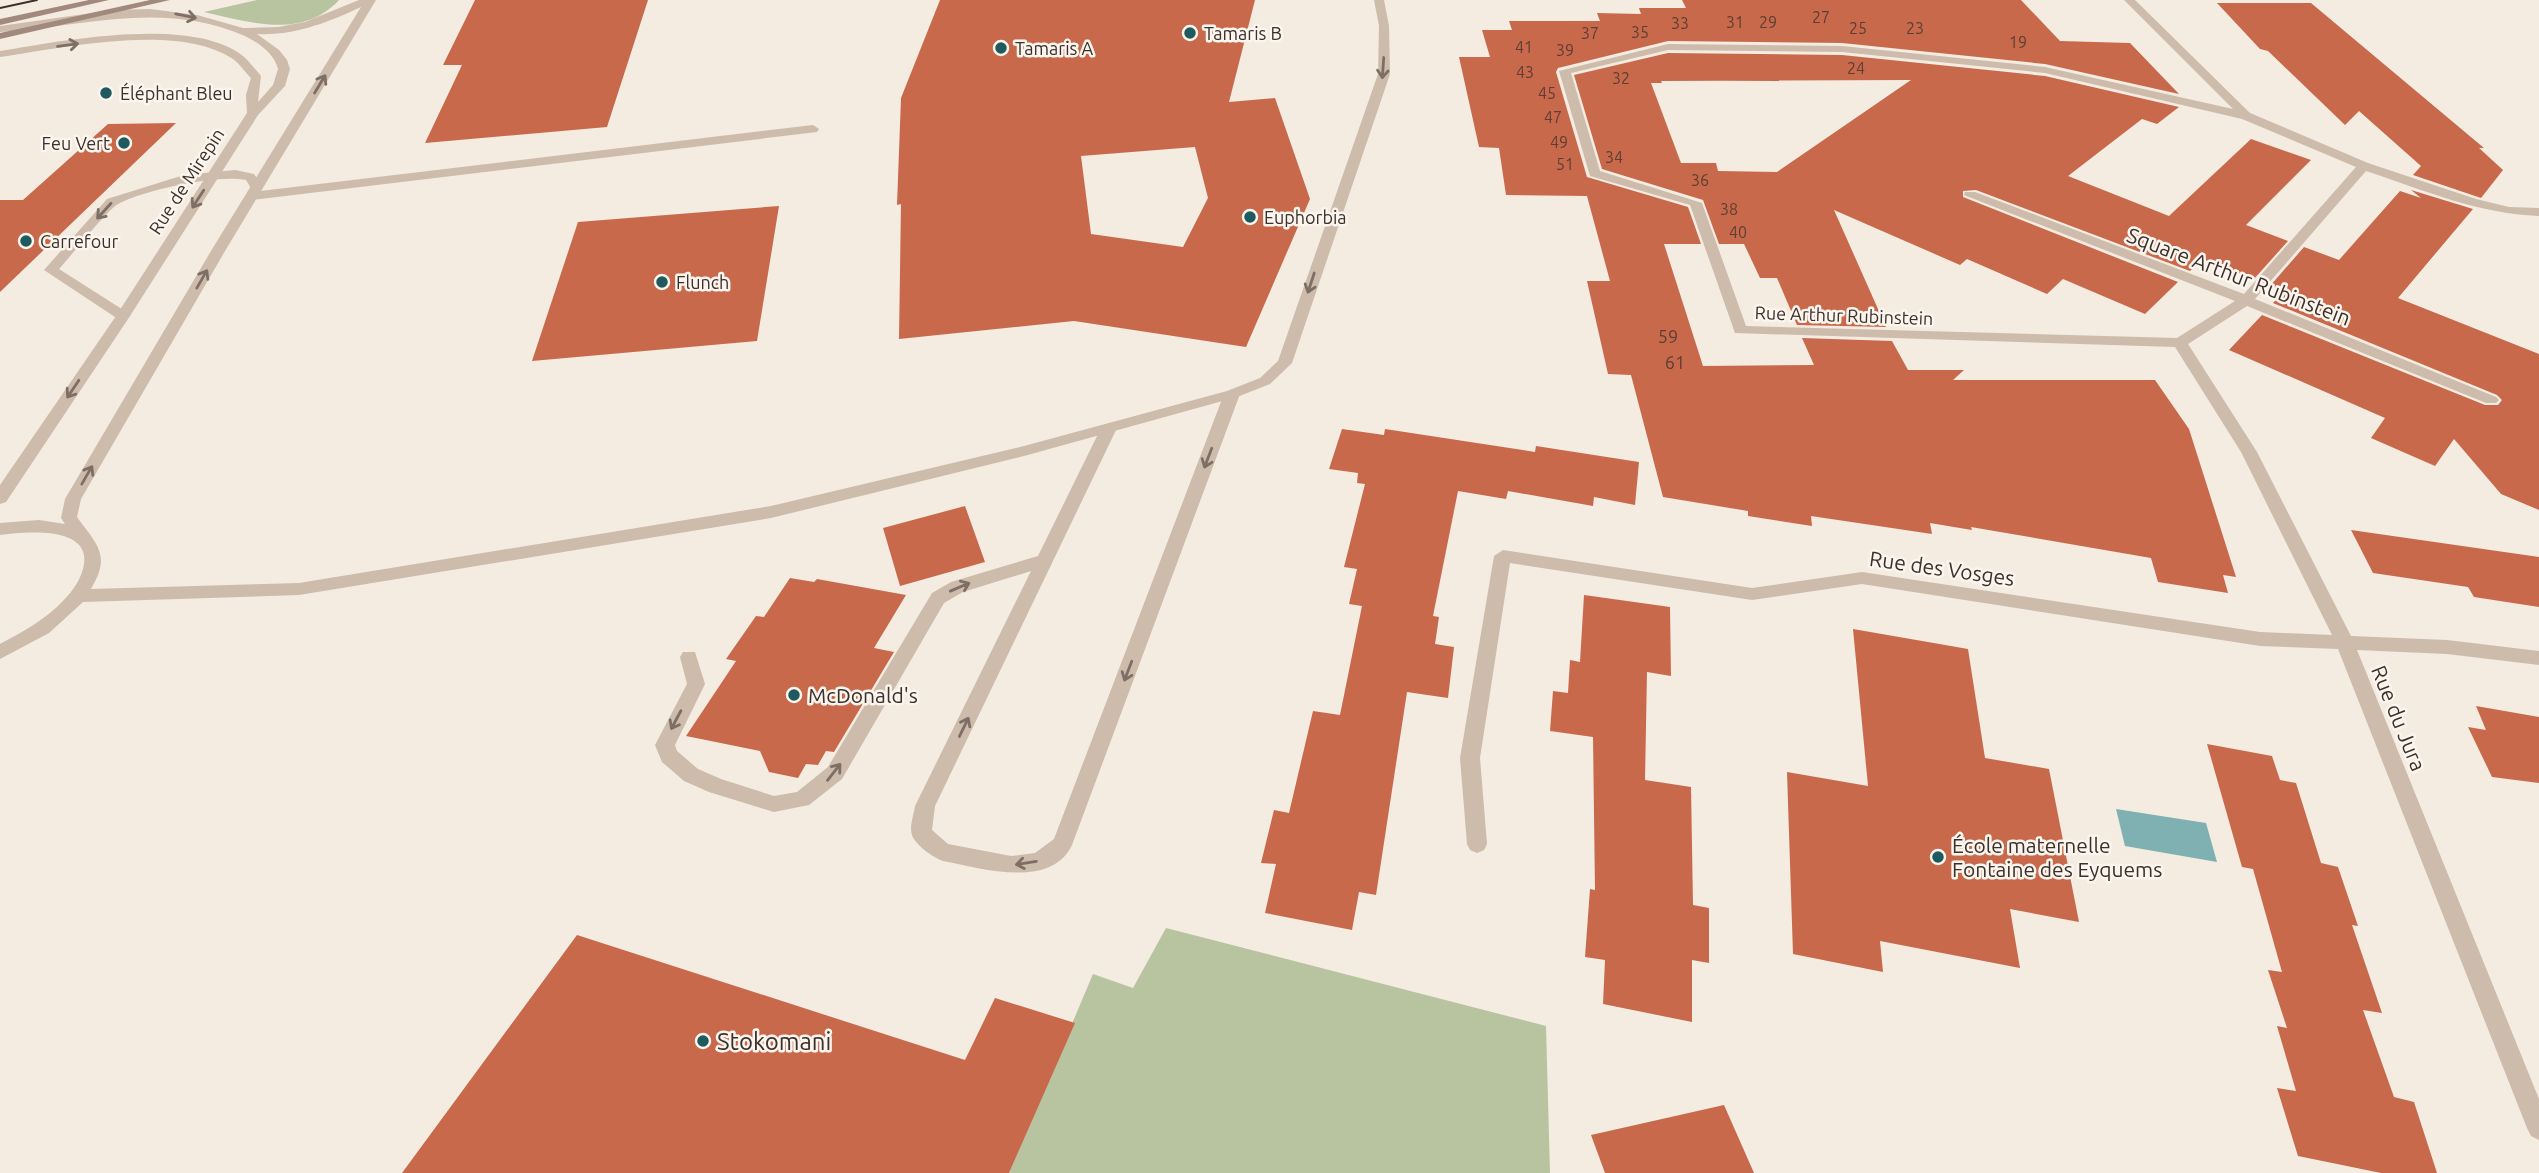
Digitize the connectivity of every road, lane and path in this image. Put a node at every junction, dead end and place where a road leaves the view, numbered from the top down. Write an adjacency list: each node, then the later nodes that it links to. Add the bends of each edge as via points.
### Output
1 (104, 0): 6 (main road)
2 (165, 0): 7 (main road)
3 (369, 0): 9 (street, via 291,30); 17 (street, one-way to 3)
4 (1379, 0): 23 (street, one-way to 23, via 1384,74 1284,363 1265,381)
5 (2129, 0): 13 (street, Rue Arthur Rubinstein)
6 (0, 22)
7 (45, 26): 8 (street, Rue de Mirepin); 9 (street, Rue de Mirepin, one-way to 9, via 149,12 185,15); 10 (main road)
8 (0, 29)
9 (240, 29): 12 (street, Rue de Mirepin, via 265,43 283,65 284,76 276,93)
10 (0, 36)
11 (0, 54): 12 (street, one-way to 12, via 133,38 208,43 234,52 250,65 257,78)
12 (253, 113): 16 (street, Rue de Mirepin)
13 (2246, 116): 15 (street, Rue Arthur Rubinstein); 22 (street, Rue Arthur Rubinstein, via 2045,70 1842,49 1668,47 1565,71 1594,173 1696,203 1740,330)
14 (813, 129): 17 (street)
15 (2364, 166): 19 (street, Rue Arthur Rubinstein, via 2472,202); 20 (street)
16 (212, 176): 17 (street, via 250,177); 21 (street, Rue de Mirepin, one-way to 21); 21 (street, one-way to 21, via 184,179 112,202 51,270)
17 (254, 191): 28 (street, one-way to 17, via 69,518 73,499)
18 (1970, 195): 20 (street, Square Arthur Rubinstein)
19 (2539, 212)
20 (2246, 300): 22 (street); 24 (street, Square Arthur Rubinstein)
21 (122, 316): 26 (street, Rue de Mirepin, one-way to 26)
22 (2180, 343): 32 (street, Rue du Jura, via 2249,452)
23 (1232, 394): 25 (street); 29 (street, one-way to 29, via 1062,845 1040,861 1011,865 943,852 921,833 925,806)
24 (2491, 400)
25 (1109, 429): 29 (street); 30 (street, via 771,512 383,576 299,589)
26 (0, 498)
27 (0, 529): 28 (street, via 56,526)
28 (81, 535): 30 (street, via 93,550 92,572)
29 (1046, 559): 34 (street, one-way to 29, via 696,684 664,745 669,756 691,775 716,786 774,804 802,799 835,774 939,598 957,587)
30 (78, 596): 31 (street)
31 (22, 641): 33 (street); 36 (street)
32 (2344, 641): 35 (street, Rue des Vosges); 37 (street, Rue des Vosges, via 2260,639 1862,578 1752,594 1503,556 1471,758); 38 (street, Rue du Jura)
33 (0, 652)
34 (689, 657)
35 (2539, 659)
36 (0, 660)
37 (1477, 844)
38 (2539, 1128)

